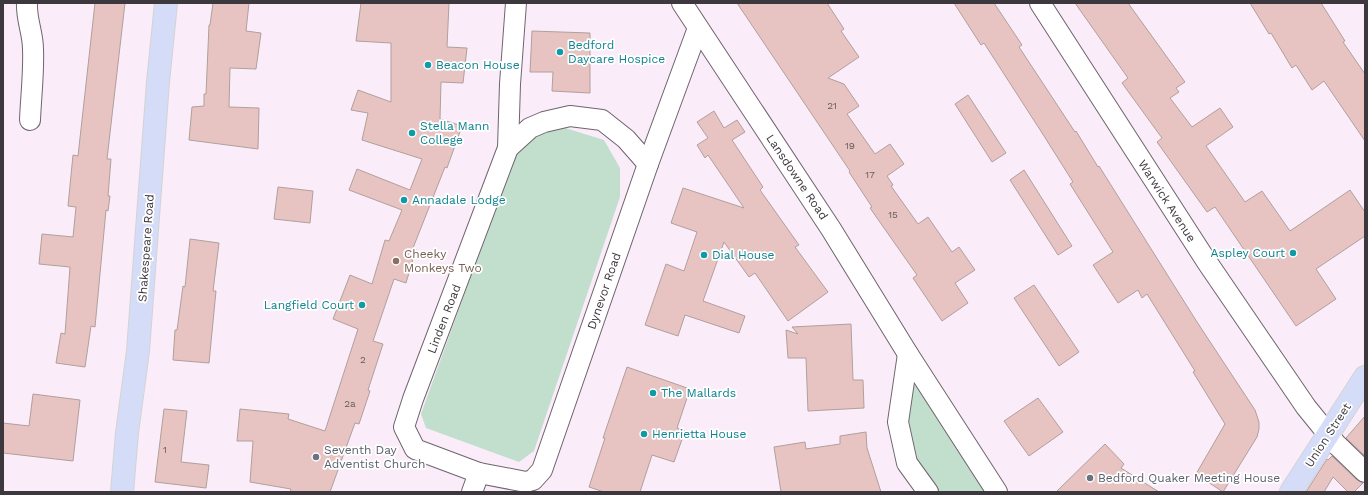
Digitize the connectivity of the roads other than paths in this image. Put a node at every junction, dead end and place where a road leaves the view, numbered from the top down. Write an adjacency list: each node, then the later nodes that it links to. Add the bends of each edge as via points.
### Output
1 (27, 3): 7 (street, via 33,49)
2 (166, 3): 15 (main road, Shakespeare Road, via 138,351)
3 (516, 3): 8 (street, Linden Road)
4 (682, 3): 6 (street, Lansdowne Road)
5 (1040, 3): 12 (street, Warwick Avenue, via 1206,262 1306,408)
6 (698, 28): 9 (street, Dynevor Road); 10 (street, Lansdowne Road, via 831,229)
7 (30, 120)
8 (508, 148): 9 (street, via 530,128 570,116 602,120 626,139); 14 (street, Linden Road, via 404,428 415,449)
9 (648, 164): 14 (street, Dynevor Road, via 542,470 533,480 526,482)
10 (908, 354): 17 (street, via 898,422 907,463); 18 (street, Lansdowne Road)
11 (1365, 377): 12 (main road, Union Street)
12 (1328, 434): 13 (street, Warwick Avenue); 19 (main road, Union Street)
13 (1365, 472)
14 (478, 473): 16 (street)
15 (122, 492)
16 (472, 492)
17 (928, 492)
18 (997, 492)
19 (1291, 492)

